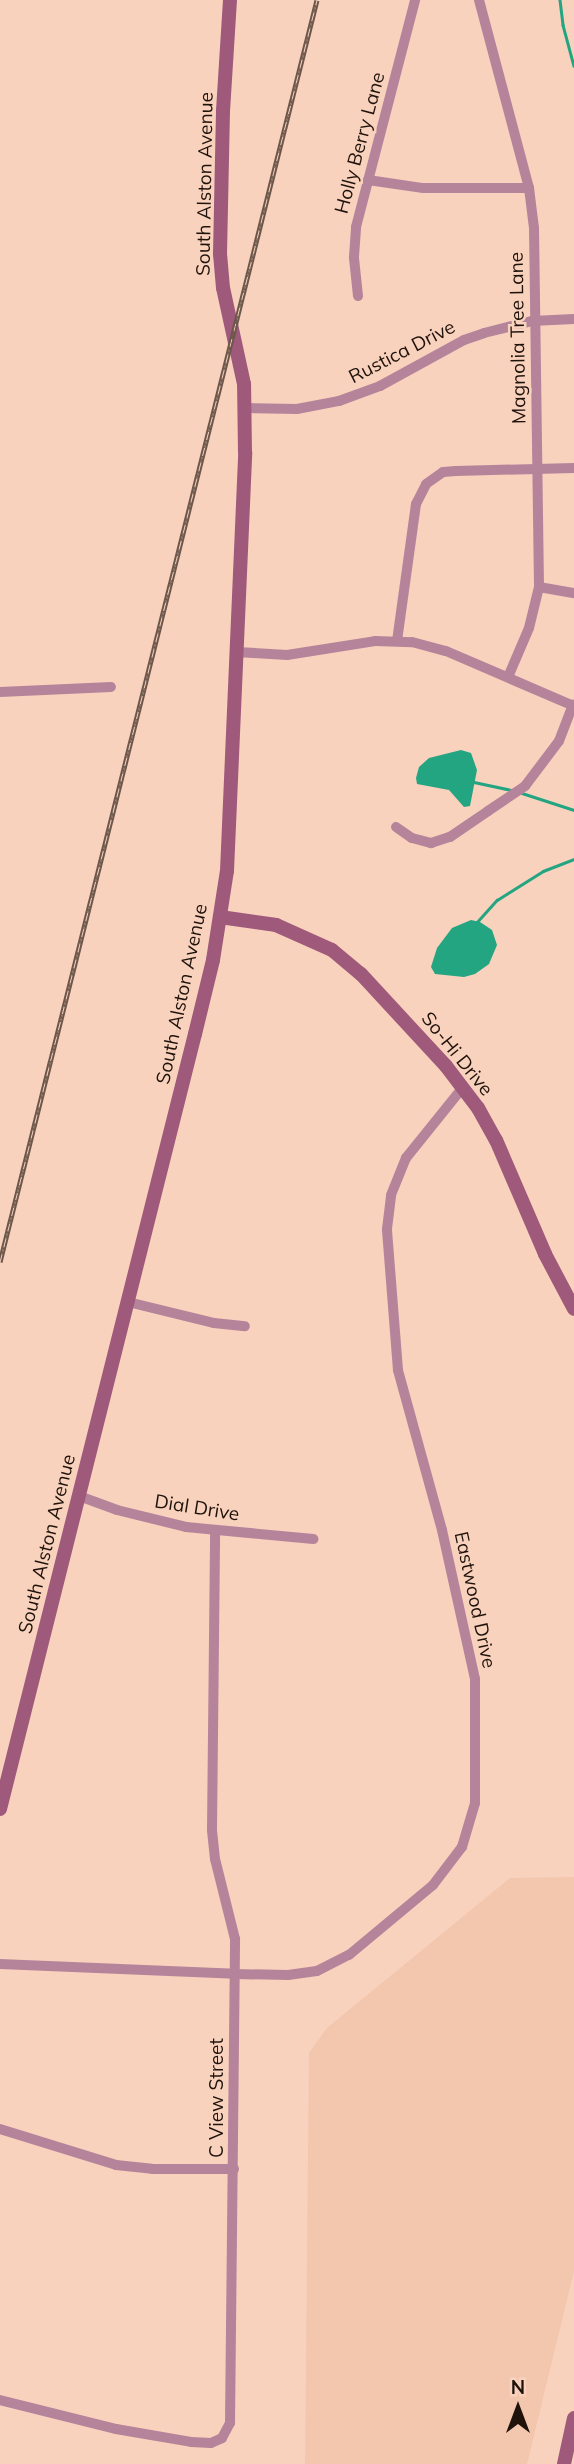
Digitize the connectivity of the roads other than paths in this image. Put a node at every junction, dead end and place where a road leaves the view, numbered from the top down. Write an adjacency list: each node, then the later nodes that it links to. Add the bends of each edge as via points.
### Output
1 (230, 0): 9 (street, South Alston Avenue, via 220,254)
2 (415, 0): 4 (street, Holly Berry Lane)
3 (479, 0): 5 (street, Magnolia Tree Lane)
4 (368, 180): 5 (street, via 423,188); 6 (street, Holly Berry Lane, via 356,227)
5 (529, 188): 8 (street, Magnolia Tree Lane)
6 (358, 296)
7 (574, 319): 8 (street, Rustica Drive)
8 (536, 321): 9 (street, Rustica Drive, via 464,340 380,387 348,399 297,409); 11 (street, Magnolia Tree Lane)
9 (245, 408): 15 (street, South Alston Avenue)
10 (574, 468): 11 (street)
11 (537, 469): 12 (street, Magnolia Tree Lane); 14 (street, via 443,472 426,484 416,504)
12 (539, 587): 13 (street); 16 (street, Magnolia Tree Lane, via 529,628)
13 (574, 593)
14 (397, 641): 15 (street, via 287,655); 16 (street, via 446,651)
15 (237, 652): 21 (street, South Alston Avenue, via 229,844)
16 (508, 677): 19 (street)
17 (111, 687): 18 (street)
18 (0, 692)
19 (574, 706): 20 (street, via 559,741 525,786 506,799 450,837 431,843)
20 (396, 827)
21 (220, 917): 22 (street, So-Hi Drive, via 276,925 332,950 379,992); 23 (street, South Alston Avenue)
22 (463, 1087): 24 (street, So-Hi Drive, via 496,1140); 31 (street, Eastwood Drive, via 406,1158 391,1195 387,1229 398,1370 443,1530 473,1665 472,1818 457,1857 441,1876 349,1955 317,1970 288,1975)
23 (128, 1302): 25 (street, via 214,1323); 26 (street, South Alston Avenue)
24 (574, 1310)
25 (245, 1325)
26 (79, 1496): 27 (street, Dial Drive, via 145,1518); 29 (street, South Alston Avenue)
27 (215, 1530): 28 (street, Dial Drive); 31 (street, C View Street, via 212,1830 235,1939)
28 (313, 1539)
29 (0, 1809)
30 (0, 1964): 31 (street, Eastwood Drive)
31 (235, 1974): 33 (street, C View Street)
32 (0, 2129): 33 (street, via 116,2165)
33 (234, 2169): 34 (street, C View Street, via 232,2399 227,2433 211,2443 171,2440)
34 (0, 2400)
35 (574, 2418): 36 (street)
36 (564, 2464)

